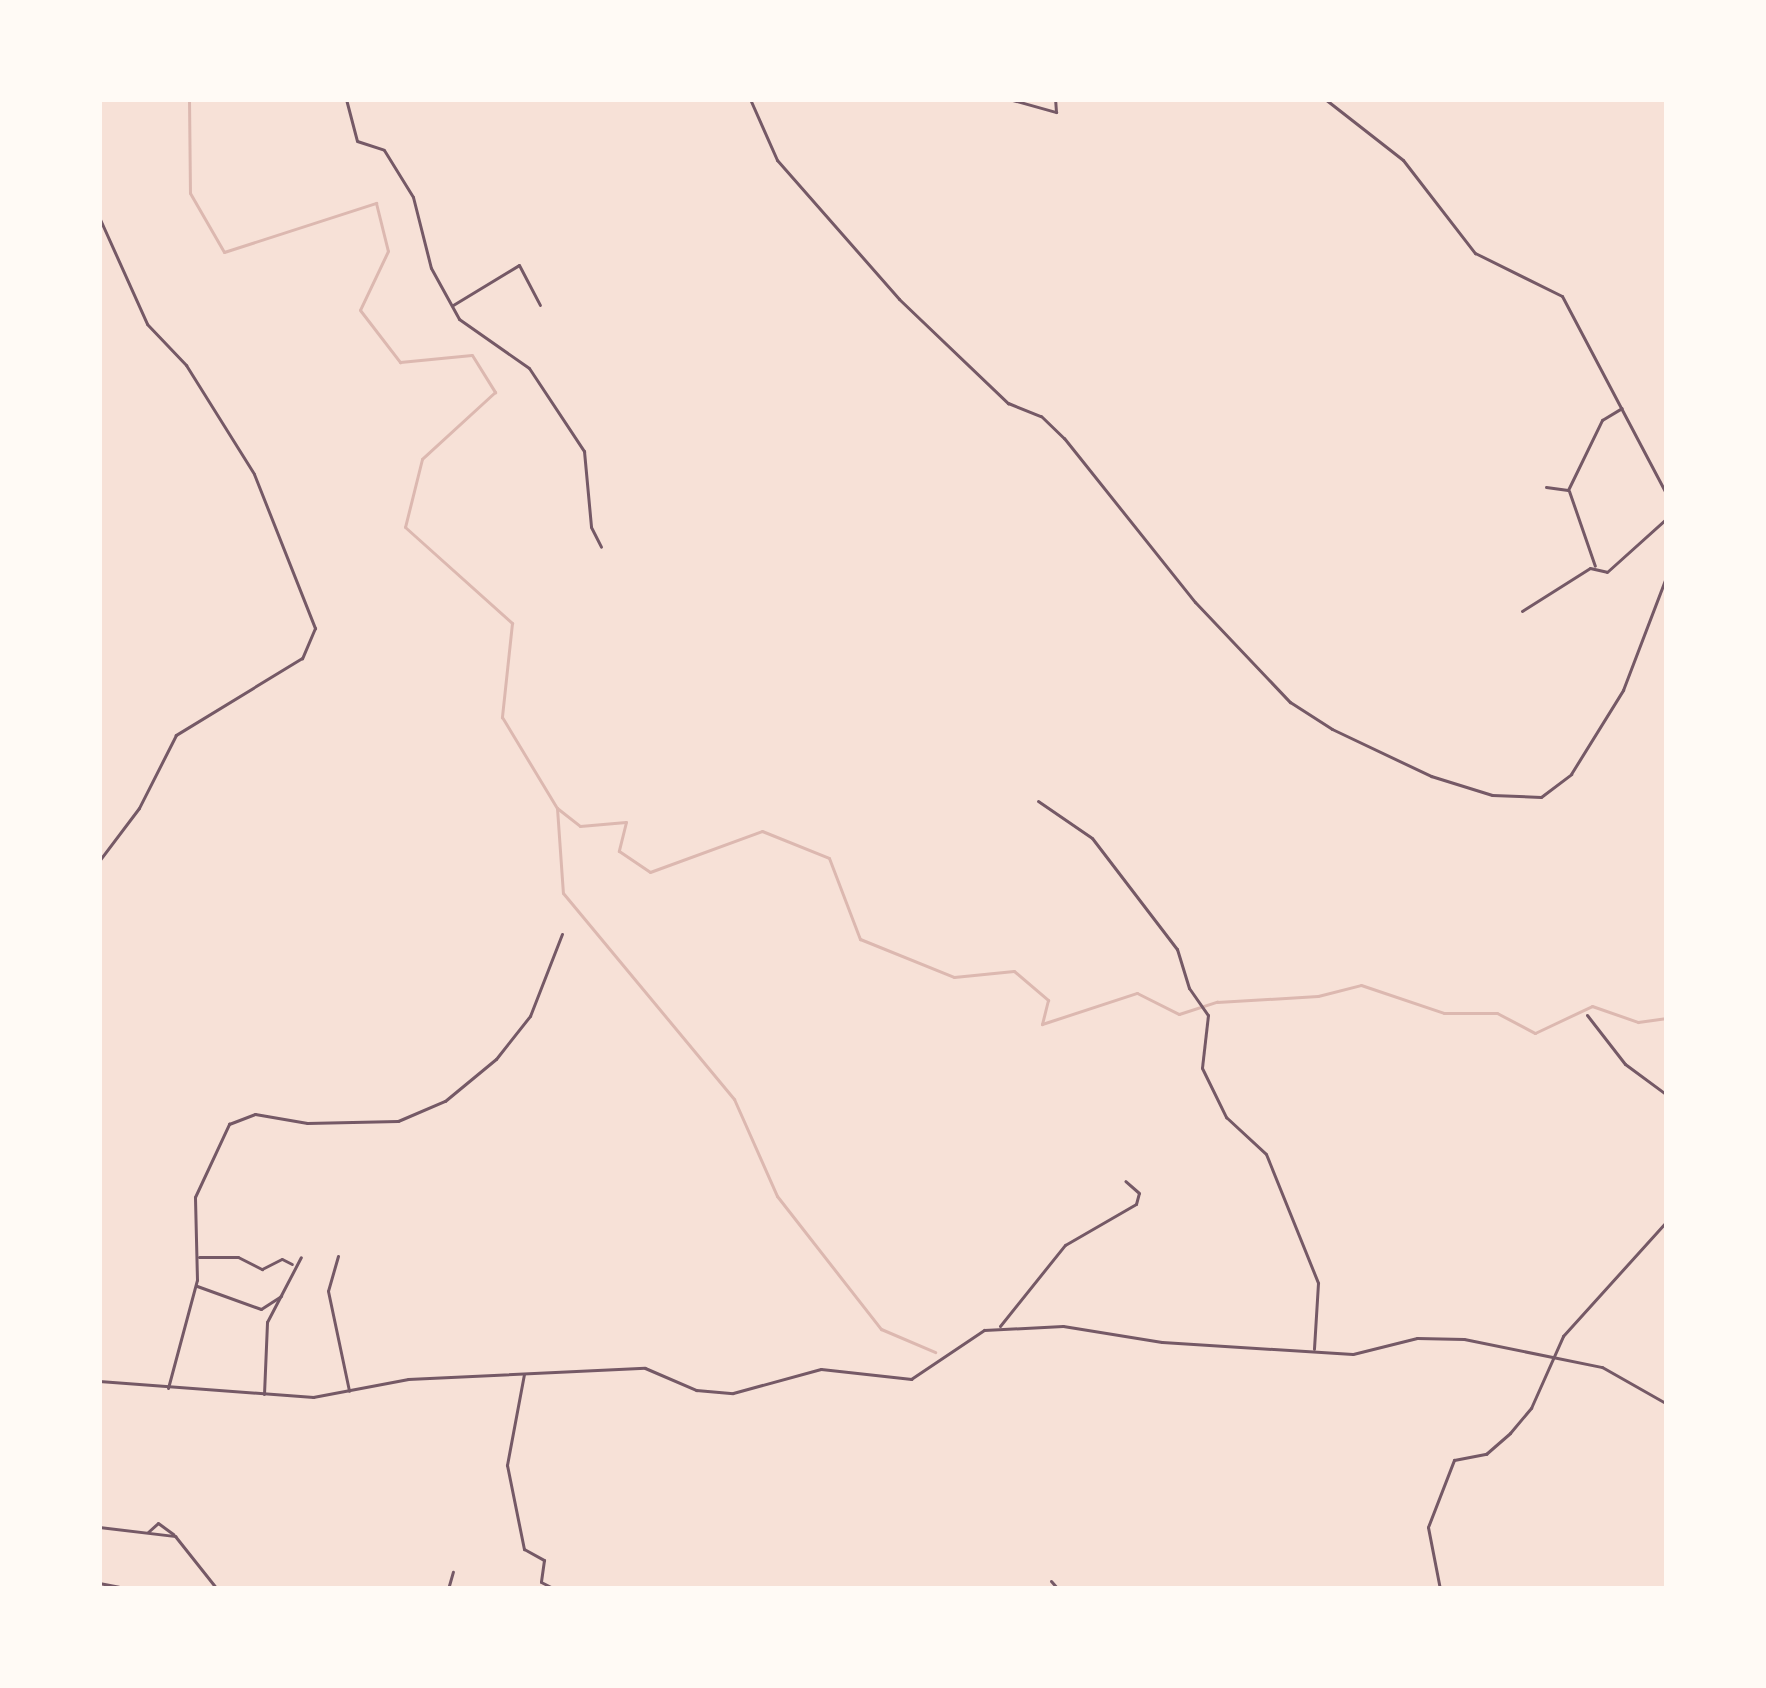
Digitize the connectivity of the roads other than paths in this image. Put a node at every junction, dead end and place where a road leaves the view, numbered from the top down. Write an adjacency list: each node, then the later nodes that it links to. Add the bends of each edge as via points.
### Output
1 (346, 99): 8 (street, via 356,141 384,150 413,197 428,257)
2 (750, 99): 16 (street, via 777,160 899,299 1008,404 1041,416 1067,441 1187,593 1290,702 1322,723 1420,772 1492,795 1541,797 1571,774 1623,690)
3 (1009, 99): 4 (street, via 1056,112)
4 (1055, 99)
5 (1325, 99): 9 (street, via 1402,160 1475,253 1562,296)
6 (99, 217): 19 (street, via 147,324 186,365 254,474 315,628 302,658 176,735 139,808)
7 (540, 305): 8 (street, via 519,265)
8 (452, 306): 14 (street, via 465,325 532,372 584,451 589,517)
9 (1624, 407): 11 (street, via 1602,420); 12 (street, via 1629,433)
10 (1546, 487): 11 (street)
11 (1568, 490): 15 (street)
12 (1667, 495)
13 (1667, 518): 15 (street, via 1607,572)
14 (601, 547)
15 (1595, 566): 17 (street)
16 (1667, 575)
17 (1522, 611)
18 (1038, 802): 32 (street, via 1092,838 1178,949 1189,988 1208,1015 1202,1068 1226,1117 1266,1154 1318,1283)
19 (99, 861)
20 (562, 934): 27 (street, via 530,1016 496,1059 446,1101 398,1120 307,1123 256,1114 230,1124 195,1197)
21 (1587, 1015): 22 (street, via 1625,1064)
22 (1667, 1095)
23 (1125, 1181): 31 (street, via 1138,1193 1136,1204 1065,1245)
24 (1667, 1222): 33 (street)
25 (338, 1256): 37 (street, via 328,1292)
26 (301, 1257): 28 (street)
27 (197, 1258): 28 (street, via 238,1257 262,1269 286,1258); 29 (street)
28 (295, 1267): 30 (street)
29 (196, 1287): 30 (street, via 261,1309); 36 (street)
30 (282, 1296): 38 (street, via 266,1326)
31 (999, 1328): 32 (street, via 1093,1328 1147,1340); 34 (street, via 911,1378 821,1369 723,1394 652,1369)
32 (1314, 1351): 33 (street, via 1363,1354 1440,1337)
33 (1553, 1354): 39 (street, via 1602,1367); 51 (street, via 1531,1408 1510,1433 1486,1454 1454,1460 1428,1527)
34 (524, 1372): 37 (street, via 408,1379); 49 (street, via 507,1465 524,1549 544,1559 541,1582)
35 (99, 1381): 36 (street)
36 (168, 1389): 38 (street)
37 (348, 1392): 38 (street)
38 (264, 1396)
39 (1667, 1404)
40 (99, 1527): 41 (street)
41 (148, 1532): 42 (street); 42 (street, via 158,1523)
42 (173, 1535): 47 (street)
43 (452, 1572): 48 (street)
44 (1052, 1581): 50 (street)
45 (99, 1583): 46 (street)
46 (119, 1587)
47 (217, 1589)
48 (448, 1589)
49 (555, 1589)
50 (1058, 1589)
51 (1440, 1589)

